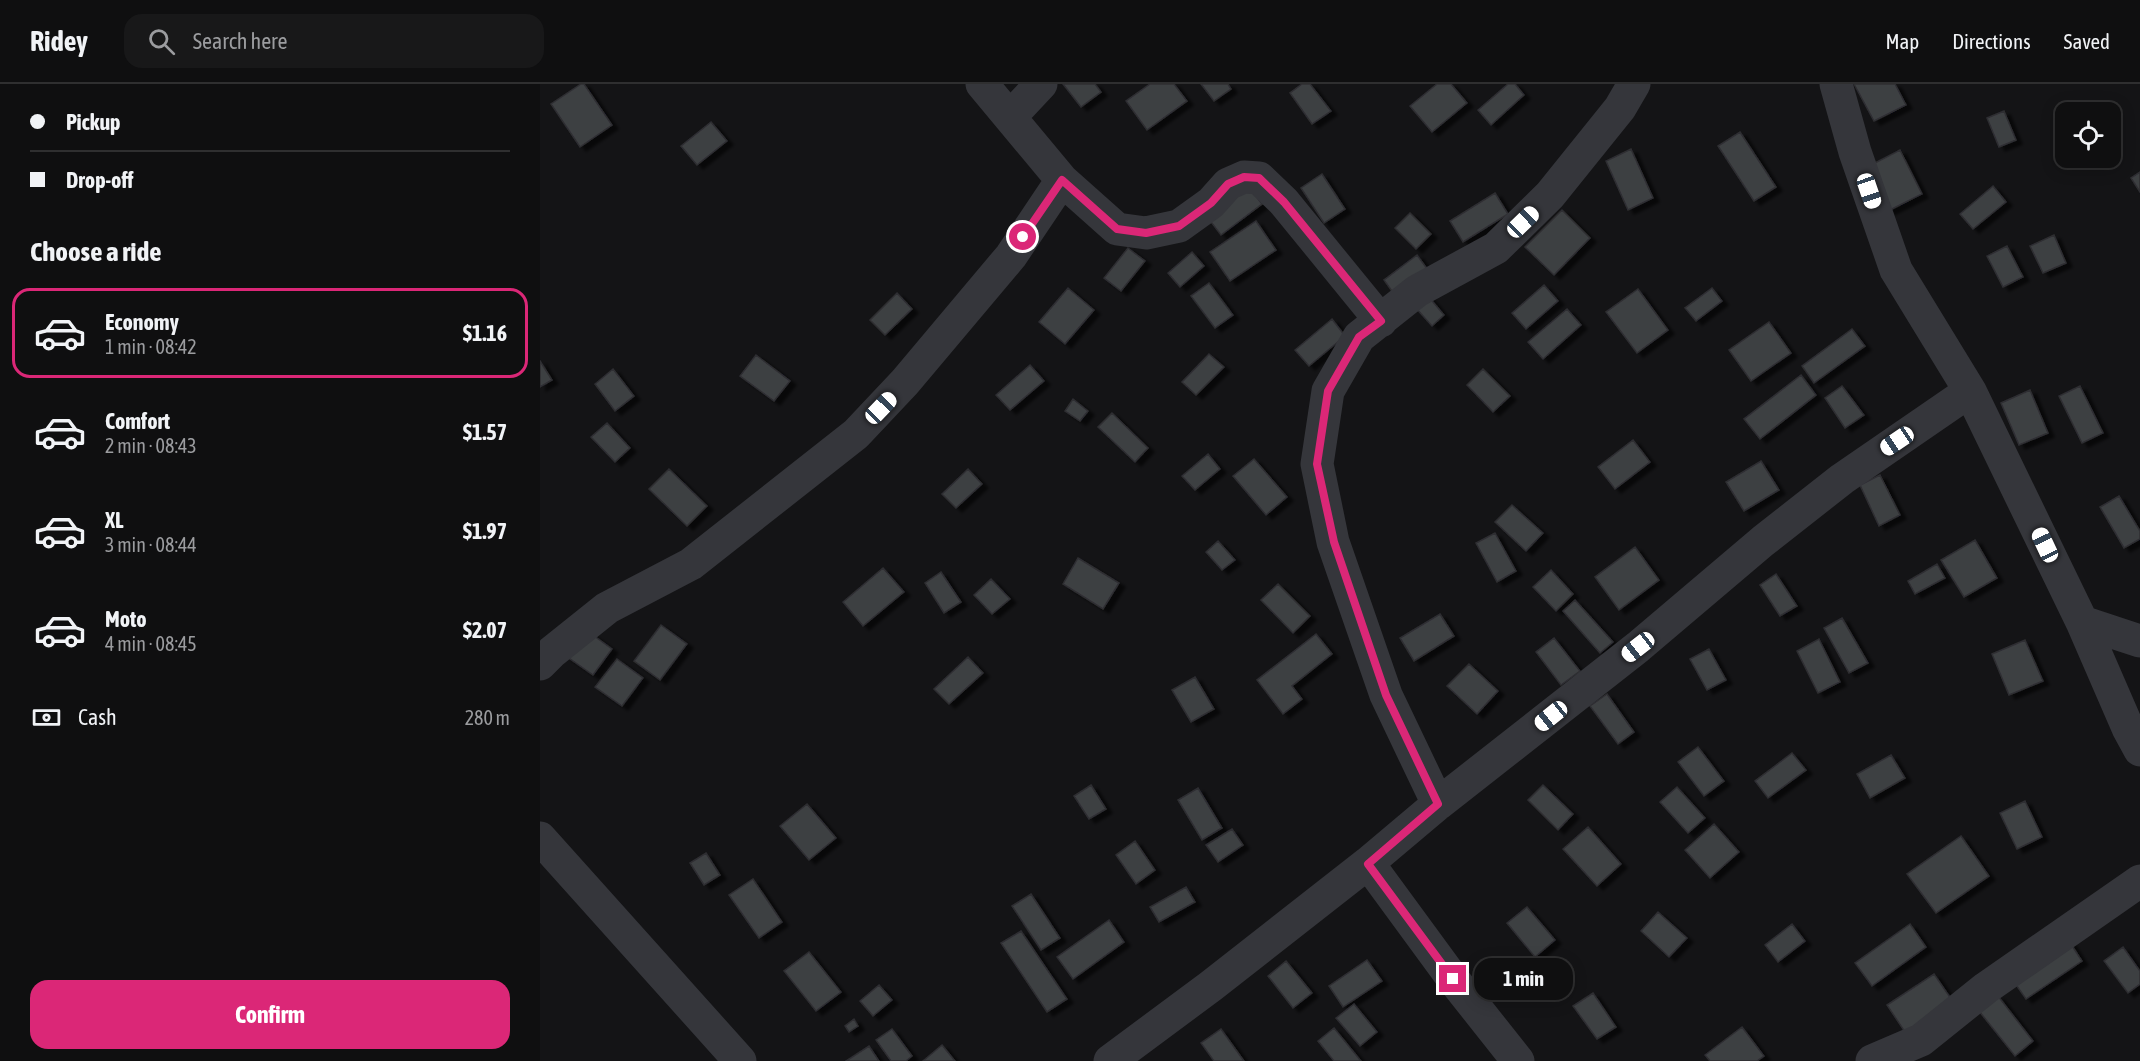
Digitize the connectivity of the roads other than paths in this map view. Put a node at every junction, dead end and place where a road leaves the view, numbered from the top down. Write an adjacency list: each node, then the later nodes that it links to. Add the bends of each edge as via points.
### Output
1 (982, 84): 5 (street)
2 (1041, 84): 5 (street)
3 (1634, 84): 7 (street, via 1620,108 1550,195 1496,248 1417,291)
4 (1836, 84): 8 (street, via 1896,270)
5 (1011, 117): 6 (street)
6 (1062, 180): 7 (street, via 1117,229 1146,233 1179,226 1211,203 1228,184 1244,177 1259,178 1284,202); 11 (street, via 1011,256 906,382 856,434 691,564 607,608)
7 (1381, 321): 13 (street, via 1359,337 1328,391 1317,464 1334,542 1386,695)
8 (1970, 391): 9 (street); 13 (street, via 1842,479 1638,647)
9 (2082, 622): 10 (street); 12 (street)
10 (2140, 641)
11 (540, 664)
12 (2140, 750)
13 (1438, 804): 15 (street)
14 (540, 838): 17 (street)
15 (1368, 864): 18 (street); 19 (street)
16 (2140, 881): 20 (street, via 1986,988 1920,1040)
17 (740, 1061)
18 (1110, 1061)
19 (1518, 1061)
20 (1872, 1061)

